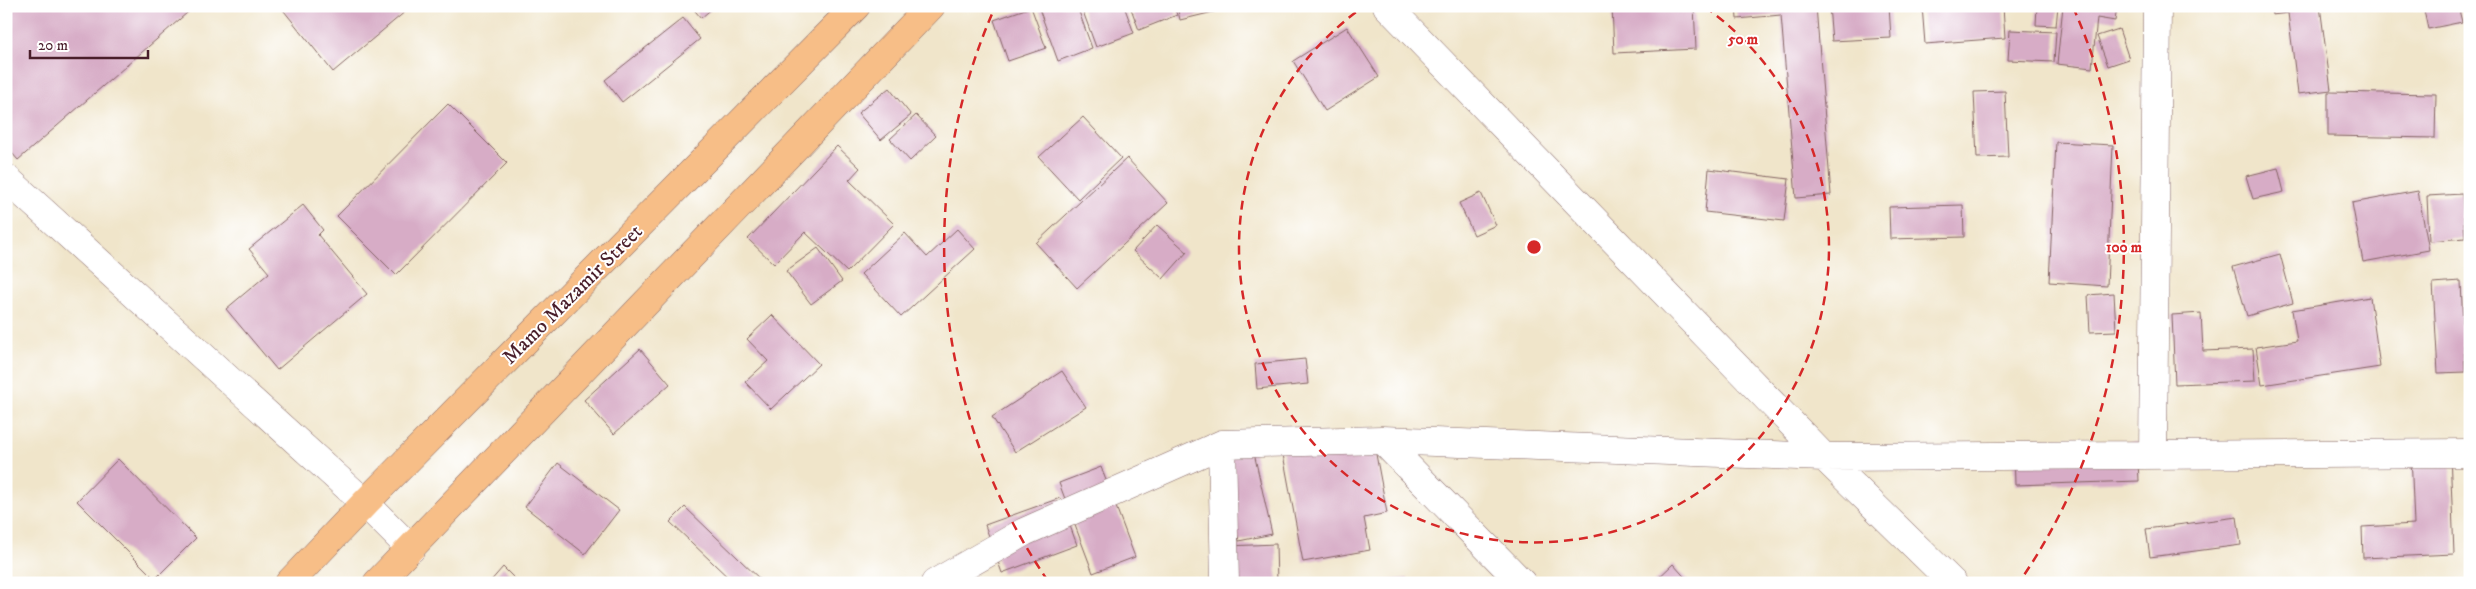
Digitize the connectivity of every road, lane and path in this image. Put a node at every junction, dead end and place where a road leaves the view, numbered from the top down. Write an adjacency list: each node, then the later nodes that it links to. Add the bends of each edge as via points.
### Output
1 (856, 6): 11 (main road, Mamo Mazamir Street)
2 (931, 6): 12 (main road)
3 (1387, 6): 10 (street)
4 (2157, 6): 9 (street)
5 (6, 178): 11 (street)
6 (1382, 440): 7 (street); 10 (street); 17 (street)
7 (1222, 444): 15 (street, via 1024,532); 16 (street)
8 (2470, 453): 9 (street)
9 (2153, 455): 10 (street)
10 (1824, 457): 18 (street)
11 (365, 503): 12 (street); 13 (main road, Mamo Mazamir Street)
12 (411, 549): 14 (main road)
13 (289, 583)
14 (377, 583)
15 (935, 583)
16 (1224, 583)
17 (1522, 583)
18 (1953, 583)

